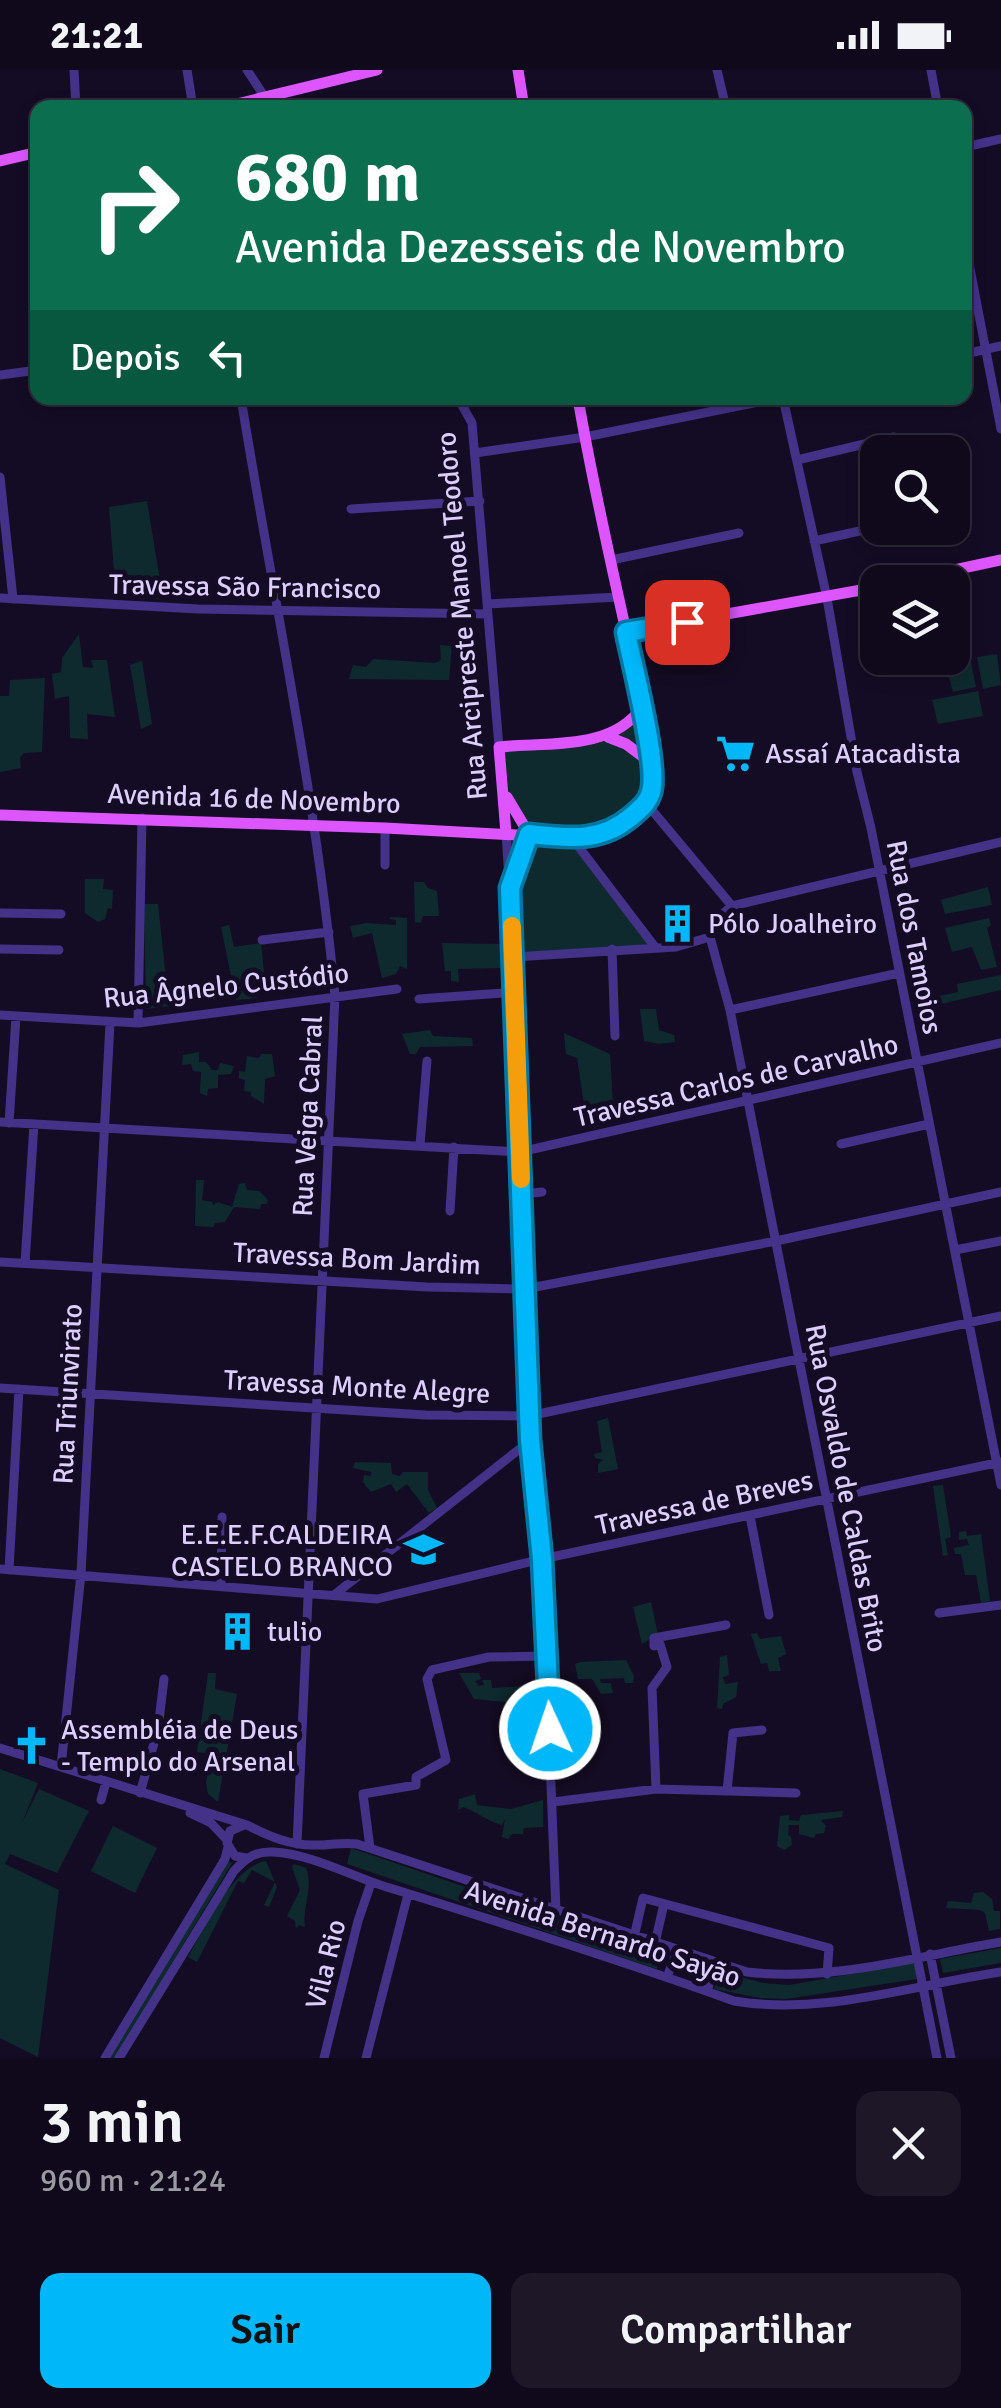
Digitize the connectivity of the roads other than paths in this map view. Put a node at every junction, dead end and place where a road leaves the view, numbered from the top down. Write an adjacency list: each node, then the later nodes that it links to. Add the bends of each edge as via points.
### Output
1 (74, 70): 8 (street)
2 (187, 70): 9 (street)
3 (247, 70): 10 (street)
4 (377, 70): 11 (main road)
5 (518, 70): 12 (main road)
6 (717, 70): 13 (street)
7 (931, 70): 14 (street)
8 (76, 100)
9 (192, 100)
10 (267, 100)
11 (275, 100)
12 (523, 100)
13 (724, 100)
14 (937, 100)
15 (1001, 139): 16 (street)
16 (972, 145)
17 (30, 154): 18 (main road)
18 (0, 162)
19 (972, 278): 21 (street)
20 (1001, 346): 21 (street)
21 (986, 349): 22 (street); 30 (street)
22 (972, 352)
23 (30, 371): 24 (street)
24 (0, 374)
25 (242, 405): 49 (street, Rua Veiga Cabral)
26 (462, 405): 33 (street, Rua Arcipreste Manoel Teodoro)
27 (579, 405): 31 (main road)
28 (745, 405): 31 (street)
29 (783, 405): 34 (street, Rua dos Tamoios)
30 (1001, 430)
31 (585, 436): 33 (street); 41 (main road)
32 (860, 445): 34 (street)
33 (476, 454): 36 (street, Rua Arcipreste Manoel Teodoro)
34 (797, 460): 40 (street, Rua dos Tamoios)
35 (0, 477): 48 (street)
36 (480, 501): 37 (street); 50 (street, Rua Arcipreste Manoel Teodoro)
37 (351, 510)
38 (860, 530): 40 (street)
39 (739, 533): 41 (street)
40 (814, 541): 47 (street, Rua dos Tamoios)
41 (611, 560): 45 (main road)
42 (1001, 560): 43 (main road)
43 (970, 567)
44 (860, 591): 47 (main road)
45 (618, 597): 50 (street, Travessa São Francisco); 51 (main road)
46 (0, 598): 48 (street, Travessa São Francisco)
47 (827, 598): 51 (main road); 67 (street, Rua dos Tamoios)
48 (13, 599): 49 (street, Travessa São Francisco)
49 (277, 609): 50 (street, Travessa São Francisco); 60 (street, Rua Veiga Cabral)
50 (488, 609): 54 (street, Rua Arcipreste Manoel Teodoro)
51 (626, 632): 52 (main road)
52 (642, 707): 53 (main road); 55 (main road)
53 (608, 737): 54 (main road); 55 (main road)
54 (499, 746): 56 (main road, Rua Arcipreste Manoel Teodoro)
55 (650, 762): 57 (main road)
56 (501, 779): 62 (main road, Rua Arcipreste Manoel Teodoro); 63 (main road)
57 (646, 803): 64 (main road, via 606,833); 69 (street)
58 (0, 814): 59 (main road, Avenida 16 de Novembro)
59 (142, 818): 60 (main road, Avenida 16 de Novembro); 89 (street)
60 (312, 824): 61 (main road, Avenida 16 de Novembro); 72 (street, Rua Veiga Cabral)
61 (385, 828): 62 (main road, Avenida 16 de Novembro); 66 (street)
62 (506, 833): 63 (main road, Avenida 16 de Novembro); 68 (street)
63 (529, 834): 64 (main road); 68 (street)
64 (572, 838): 75 (street)
65 (1001, 842): 67 (street)
66 (385, 864)
67 (880, 871): 69 (street); 80 (street, Rua dos Tamoios)
68 (510, 888): 79 (street)
69 (732, 906): 73 (street)
70 (0, 913): 71 (street)
71 (61, 914)
72 (329, 932): 74 (street); 83 (street, Rua Veiga Cabral)
73 (710, 932): 75 (street, via 676,947); 85 (street, Rua Osvaldo de Caldas Brito)
74 (262, 940)
75 (656, 947): 76 (street)
76 (612, 948): 79 (street); 90 (street)
77 (0, 950): 78 (street)
78 (60, 950)
79 (514, 956): 82 (street)
80 (899, 972): 85 (street); 93 (street, Rua dos Tamoios)
81 (396, 989): 83 (street, Rua Âgnelo Custódio)
82 (516, 992): 84 (street); 103 (street)
83 (335, 996): 89 (street, Rua Âgnelo Custódio); 99 (street, Rua Veiga Cabral)
84 (419, 999)
85 (730, 1010): 94 (street, Rua Osvaldo de Caldas Brito)
86 (0, 1016): 87 (street, Rua Âgnelo Custódio)
87 (16, 1017): 88 (street, Rua Âgnelo Custódio); 95 (street)
88 (110, 1023): 89 (street, Rua Âgnelo Custódio); 98 (street, Rua Triunvirato)
89 (138, 1023)
90 (615, 1036)
91 (1001, 1043): 93 (street, Travessa Carlos de Carvalho)
92 (427, 1061): 101 (street)
93 (916, 1062): 94 (street, Travessa Carlos de Carvalho); 97 (street, Rua dos Tamoios)
94 (747, 1101): 103 (street, Travessa Carlos de Carvalho); 109 (street, Rua Osvaldo de Caldas Brito)
95 (5, 1122): 96 (street, Travessa Carlos de Carvalho)
96 (34, 1124): 98 (street, Travessa Carlos de Carvalho); 113 (street)
97 (929, 1124): 100 (street); 107 (street, Rua dos Tamoios)
98 (103, 1129): 99 (street, Travessa Carlos de Carvalho); 114 (street, Rua Triunvirato)
99 (328, 1140): 101 (street, Travessa Carlos de Carvalho); 115 (street, Rua Veiga Cabral)
100 (840, 1144)
101 (420, 1145): 102 (street, Travessa Carlos de Carvalho)
102 (454, 1147): 103 (street, Travessa Carlos de Carvalho); 108 (street)
103 (520, 1152): 106 (street)
104 (542, 1192): 106 (street)
105 (1001, 1192): 107 (street, Travessa Bom Jardim)
106 (522, 1194): 116 (street)
107 (946, 1202): 109 (street, Travessa Bom Jardim); 111 (street, Rua dos Tamoios)
108 (450, 1211)
109 (776, 1240): 116 (street, Travessa Bom Jardim); 119 (street, Rua Osvaldo de Caldas Brito)
110 (1001, 1242): 111 (street)
111 (956, 1250): 118 (street, Rua dos Tamoios)
112 (0, 1262): 113 (street, Travessa Bom Jardim)
113 (25, 1264): 114 (street, Travessa Bom Jardim)
114 (96, 1266): 115 (street, Travessa Bom Jardim); 122 (street, Rua Triunvirato)
115 (322, 1280): 116 (street, Travessa Bom Jardim); 123 (street, Rua Veiga Cabral)
116 (525, 1289): 124 (street)
117 (1001, 1316): 118 (street, Travessa Monte Alegre)
118 (970, 1323): 119 (street, Travessa Monte Alegre); 126 (street, Rua dos Tamoios)
119 (800, 1359): 124 (street, Travessa Monte Alegre); 128 (street, Rua Osvaldo de Caldas Brito)
120 (0, 1388): 121 (street, Travessa Monte Alegre)
121 (19, 1388): 122 (street, Travessa Monte Alegre); 132 (street)
122 (90, 1394): 123 (street, Travessa Monte Alegre); 133 (street, Rua Triunvirato)
123 (316, 1408): 124 (street, Travessa Monte Alegre); 135 (street, Rua Veiga Cabral)
124 (530, 1416): 125 (street)
125 (530, 1440): 131 (street); 136 (street)
126 (999, 1462): 127 (street, Rua dos Tamoios); 128 (street, Travessa de Breves)
127 (1001, 1485)
128 (827, 1498): 129 (street, Travessa de Breves); 169 (street, Rua Osvaldo de Caldas Brito)
129 (750, 1516): 131 (street, Travessa de Breves); 139 (street)
130 (222, 1517): 134 (street)
131 (542, 1559): 136 (street, Travessa de Breves, via 378,1599); 141 (street)
132 (4, 1570): 133 (street, Travessa de Breves)
133 (81, 1574): 134 (street, Travessa de Breves); 145 (street, Rua Triunvirato)
134 (221, 1585): 135 (street, Travessa de Breves)
135 (308, 1593): 136 (street, Travessa de Breves); 157 (street, Rua Veiga Cabral)
136 (334, 1595)
137 (1001, 1606): 138 (street)
138 (939, 1613)
139 (768, 1615)
140 (726, 1626): 147 (street, via 654,1638 667,1667 652,1688)
141 (546, 1656): 153 (street); 158 (street, via 489,1657 432,1670 427,1679 446,1760 421,1772 416,1785 362,1795)
142 (164, 1679): 149 (street)
143 (762, 1730): 148 (street, via 733,1733)
144 (0, 1748): 145 (street)
145 (62, 1767): 146 (street)
146 (106, 1782): 149 (street); 151 (street)
147 (656, 1790): 148 (street); 153 (street)
148 (728, 1791): 150 (street)
149 (140, 1793): 152 (street)
150 (796, 1793)
151 (101, 1800)
152 (164, 1802): 154 (street); 156 (street, via 210,1823)
153 (554, 1802): 164 (street)
154 (247, 1825): 155 (street); 156 (street, via 234,1828)
155 (258, 1832): 157 (street, Avenida Bernardo Sayão); 159 (street)
156 (227, 1844): 160 (street); 176 (street, via 225,1858)
157 (297, 1844): 158 (street, Avenida Bernardo Sayão)
158 (370, 1848): 164 (street, Avenida Bernardo Sayão)
159 (257, 1852): 160 (street); 161 (street, Avenida Bernardo Sayão, via 308,1859)
160 (246, 1858): 177 (street)
161 (371, 1882): 162 (street, Avenida Bernardo Sayão); 178 (street, Vila Rio)
162 (408, 1894): 173 (street, Avenida Bernardo Sayão); 179 (street)
163 (663, 1908): 167 (street)
164 (556, 1911): 165 (street, Avenida Bernardo Sayão)
165 (634, 1937): 167 (street, Avenida Bernardo Sayão); 172 (street, via 643,1898 829,1948)
166 (1001, 1942): 169 (street, Avenida Bernardo Sayão)
167 (654, 1943): 168 (street, Avenida Bernardo Sayão)
168 (676, 1951): 170 (street, Avenida Bernardo Sayão); 173 (street)
169 (925, 1955): 172 (street, Avenida Bernardo Sayão); 174 (street, Rua Osvaldo de Caldas Brito)
170 (716, 1963): 172 (street, Avenida Bernardo Sayão, via 776,1976); 175 (street)
171 (1001, 1972): 174 (street, Avenida Bernardo Sayão)
172 (827, 1974)
173 (667, 1977): 175 (street, Avenida Bernardo Sayão)
174 (930, 1984): 175 (street, Avenida Bernardo Sayão, via 789,2008); 180 (street, Rua Osvaldo de Caldas Brito); 181 (street, Rua Osvaldo de Caldas Brito)
175 (706, 1991)
176 (105, 2058)
177 (119, 2058)
178 (324, 2058)
179 (366, 2058)
180 (937, 2058)
181 (951, 2058)

